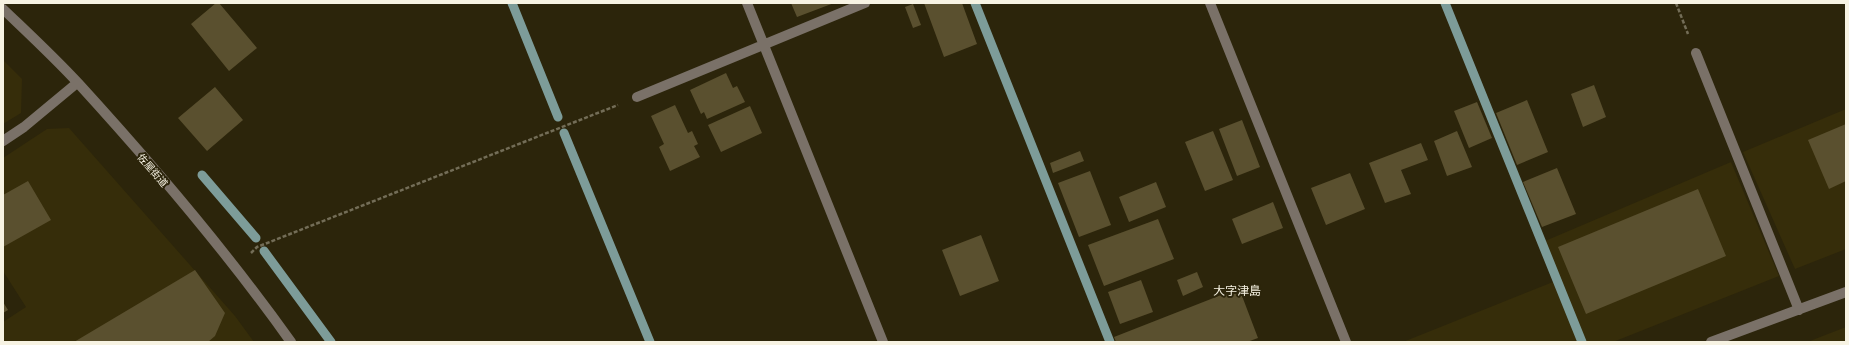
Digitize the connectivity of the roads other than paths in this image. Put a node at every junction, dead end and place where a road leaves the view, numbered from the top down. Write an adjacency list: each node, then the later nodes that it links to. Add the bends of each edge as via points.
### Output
1 (747, 3): 5 (street)
2 (865, 3): 5 (street)
3 (1210, 3): 14 (street)
4 (3, 8): 7 (street, 佐屋街道)
5 (763, 45): 8 (street); 13 (street)
6 (1696, 53): 11 (street)
7 (77, 83): 9 (street); 12 (street, 佐屋街道, via 235,267)
8 (638, 97)
9 (3, 141)
10 (1846, 292): 11 (street)
11 (1799, 310): 15 (street)
12 (291, 342)
13 (883, 342)
14 (1346, 342)
15 (1711, 342)

